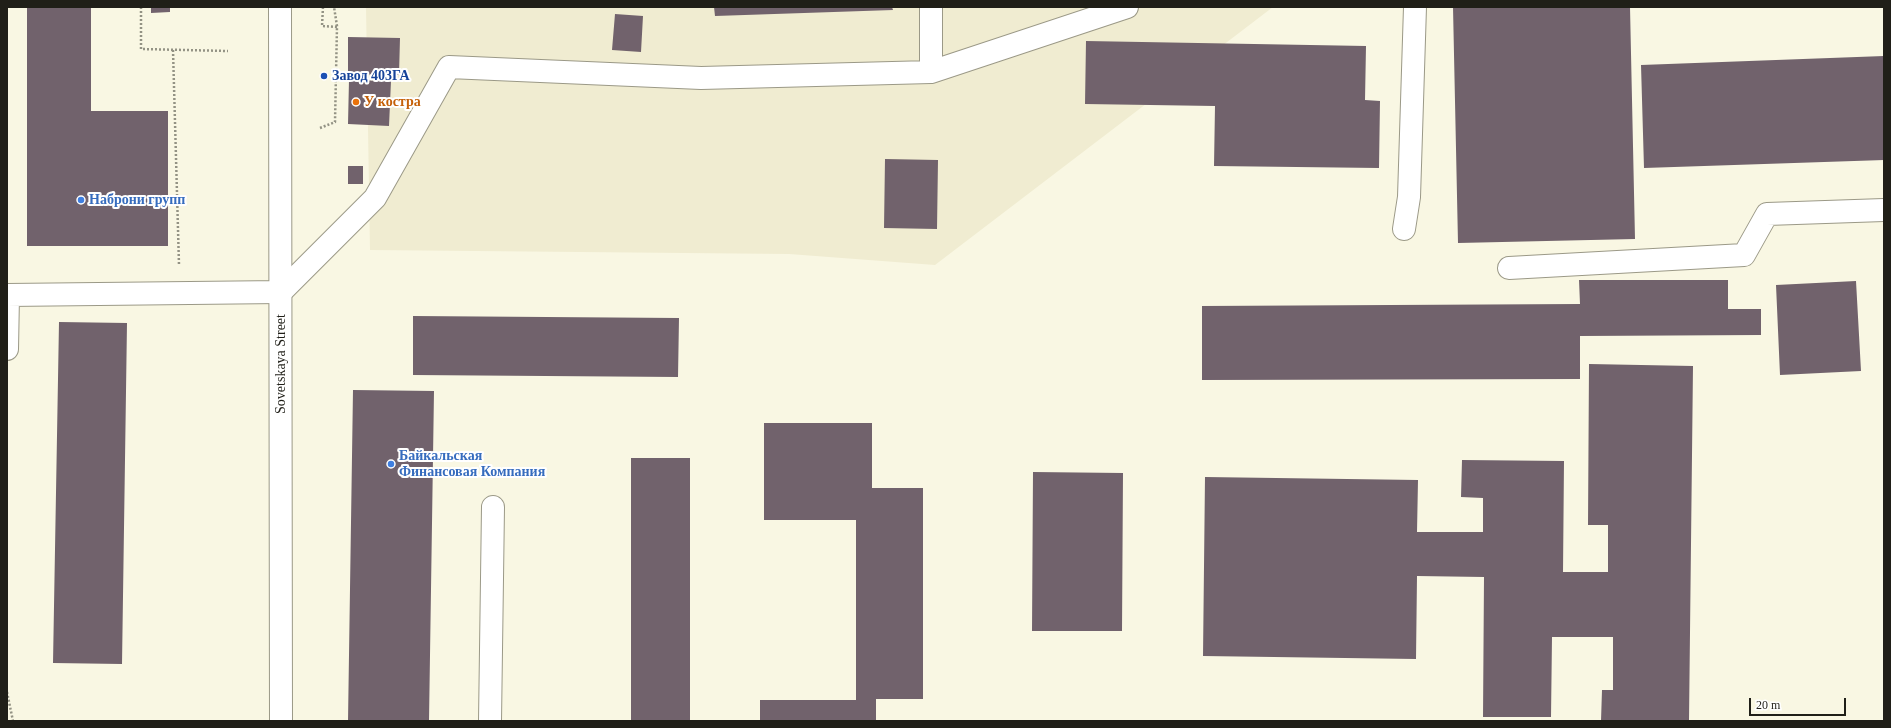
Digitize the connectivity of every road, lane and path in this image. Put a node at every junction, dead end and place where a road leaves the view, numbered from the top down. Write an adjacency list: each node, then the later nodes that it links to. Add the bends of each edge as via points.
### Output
1 (141, 7): 9 (path, via 141,49)
2 (280, 7): 16 (main road, Sovetskaya Street)
3 (323, 7): 8 (path, via 322,26)
4 (334, 7): 8 (path)
5 (931, 7): 11 (main road)
6 (1127, 7): 11 (main road)
7 (1415, 7): 14 (main road, via 1409,197)
8 (337, 26): 12 (path, via 335,122)
9 (173, 50): 10 (path); 17 (path)
10 (228, 51)
11 (931, 72): 16 (main road, via 701,78 449,67 375,198)
12 (320, 128)
13 (1884, 210): 15 (main road, via 1767,214 1744,256)
14 (1404, 229)
15 (1509, 268)
16 (281, 292): 17 (main road); 23 (main road, Sovetskaya Street)
17 (179, 293): 18 (main road)
18 (8, 296): 19 (main road)
19 (7, 349)
20 (493, 507): 24 (main road)
21 (7, 692): 22 (path)
22 (13, 721)
23 (282, 721)
24 (490, 721)

